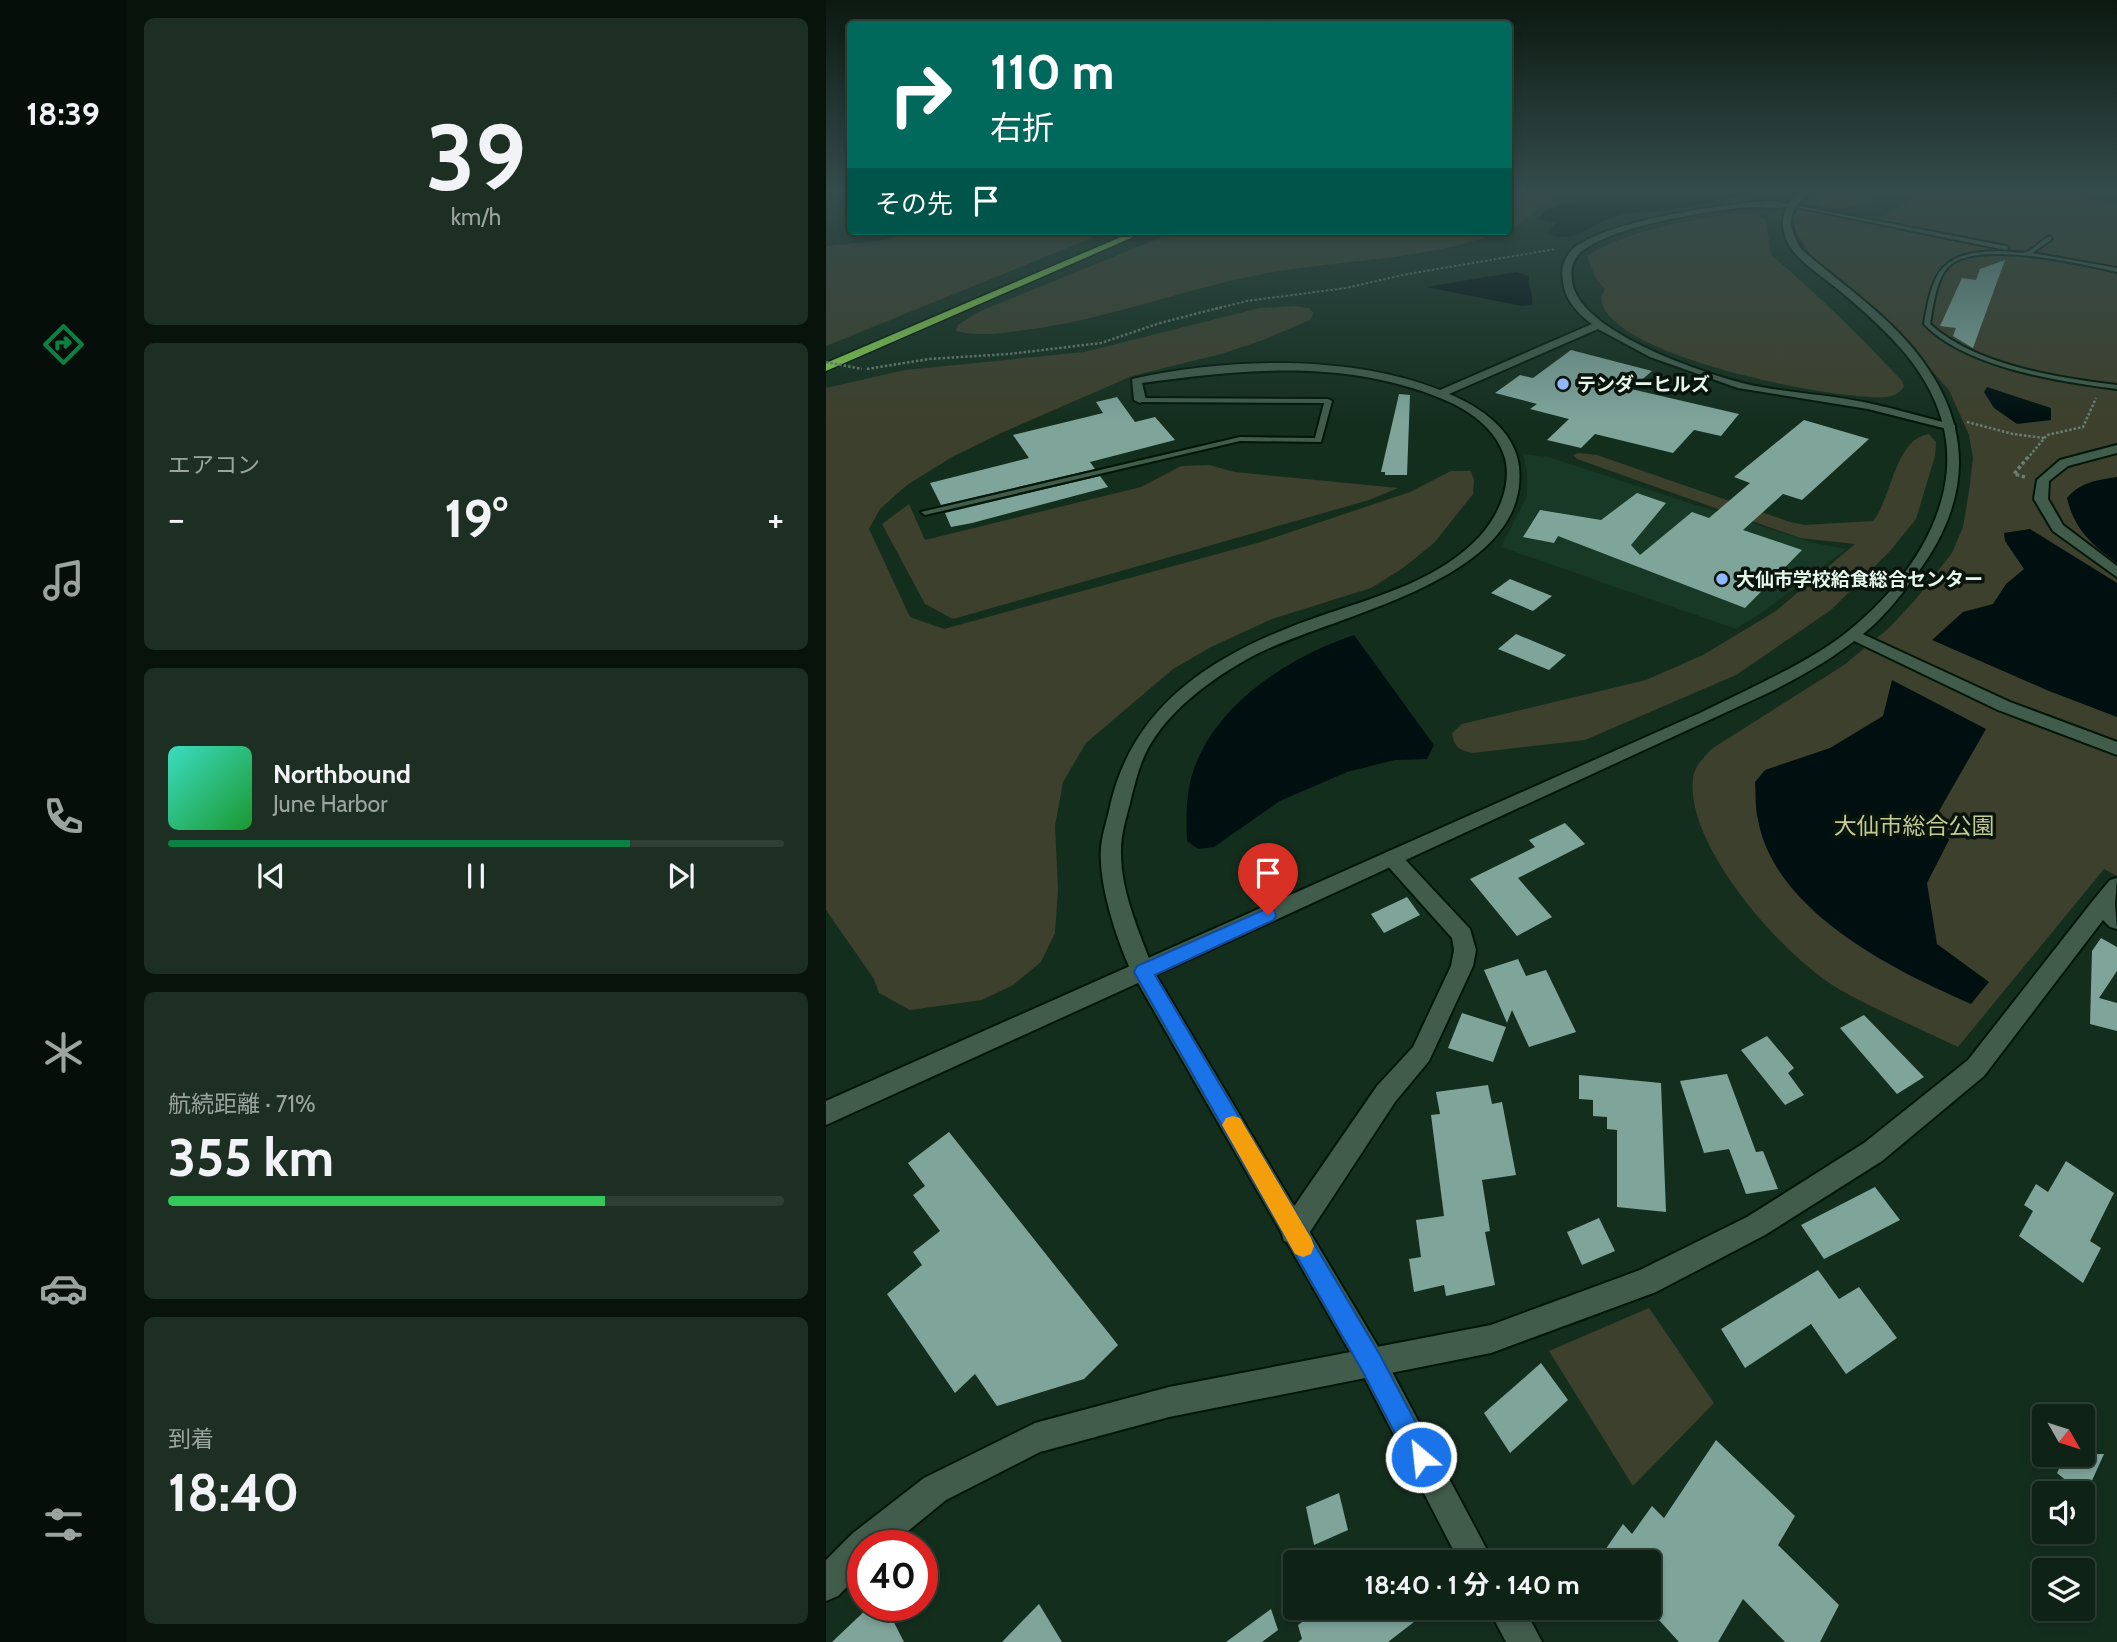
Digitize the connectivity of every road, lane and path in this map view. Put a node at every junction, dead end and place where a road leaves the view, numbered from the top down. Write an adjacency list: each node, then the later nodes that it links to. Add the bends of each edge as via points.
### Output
1 (1053, 269): 7 (highway)
2 (1442, 269): 7 (path, bridge, via 1247,301 1101,343 929,359 886,368)
3 (1566, 269): 6 (street, via 1575,304)
4 (1818, 269): 12 (street, via 1918,362)
5 (1945, 269): 8 (lane, via 1928,316 1931,330 1957,346 2012,366)
6 (1600, 324): 10 (street); 12 (street, via 1710,377)
7 (826, 364)
8 (2100, 386): 9 (lane); 13 (path, via 2083,427)
9 (2117, 387)
10 (1440, 394): 11 (street, via 1367,372 1289,366 1226,368 1136,381); 22 (street, via 1487,420 1505,440 1513,462 1513,488 1503,513 1483,541 1453,567 1412,589 1256,647 1193,687 1148,732 1125,781 1111,852 1120,906)
11 (1140, 400): 16 (lane, via 1328,401 1318,440 1240,439)
12 (1948, 421): 13 (path); 18 (street, via 1956,452 1954,486 1942,524 1911,574)
13 (2045, 438): 15 (path, via 2014,474)
14 (2117, 449): 15 (street, via 2064,463)
15 (2043, 482): 17 (street, via 2041,499 2058,528)
16 (925, 512)
17 (2117, 572)
18 (1854, 635): 19 (street, via 2004,706); 20 (street, via 1706,717)
19 (2117, 749)
20 (1392, 858): 22 (street); 24 (street, via 1462,935 1462,966 1421,1054 1386,1094)
21 (2112, 904): 25 (street, via 1976,1068 1873,1152 1756,1226 1646,1282 1491,1339)
22 (1143, 972): 23 (street); 24 (street)
23 (826, 1113)
24 (1294, 1231): 25 (street)
25 (1371, 1363): 26 (street, via 1169,1402 1034,1438 935,1489); 27 (street)
26 (884, 1530)
27 (1471, 1550)
28 (847, 1563): 29 (street)
29 (826, 1584)
30 (1512, 1620): 31 (street)
31 (1525, 1642)

